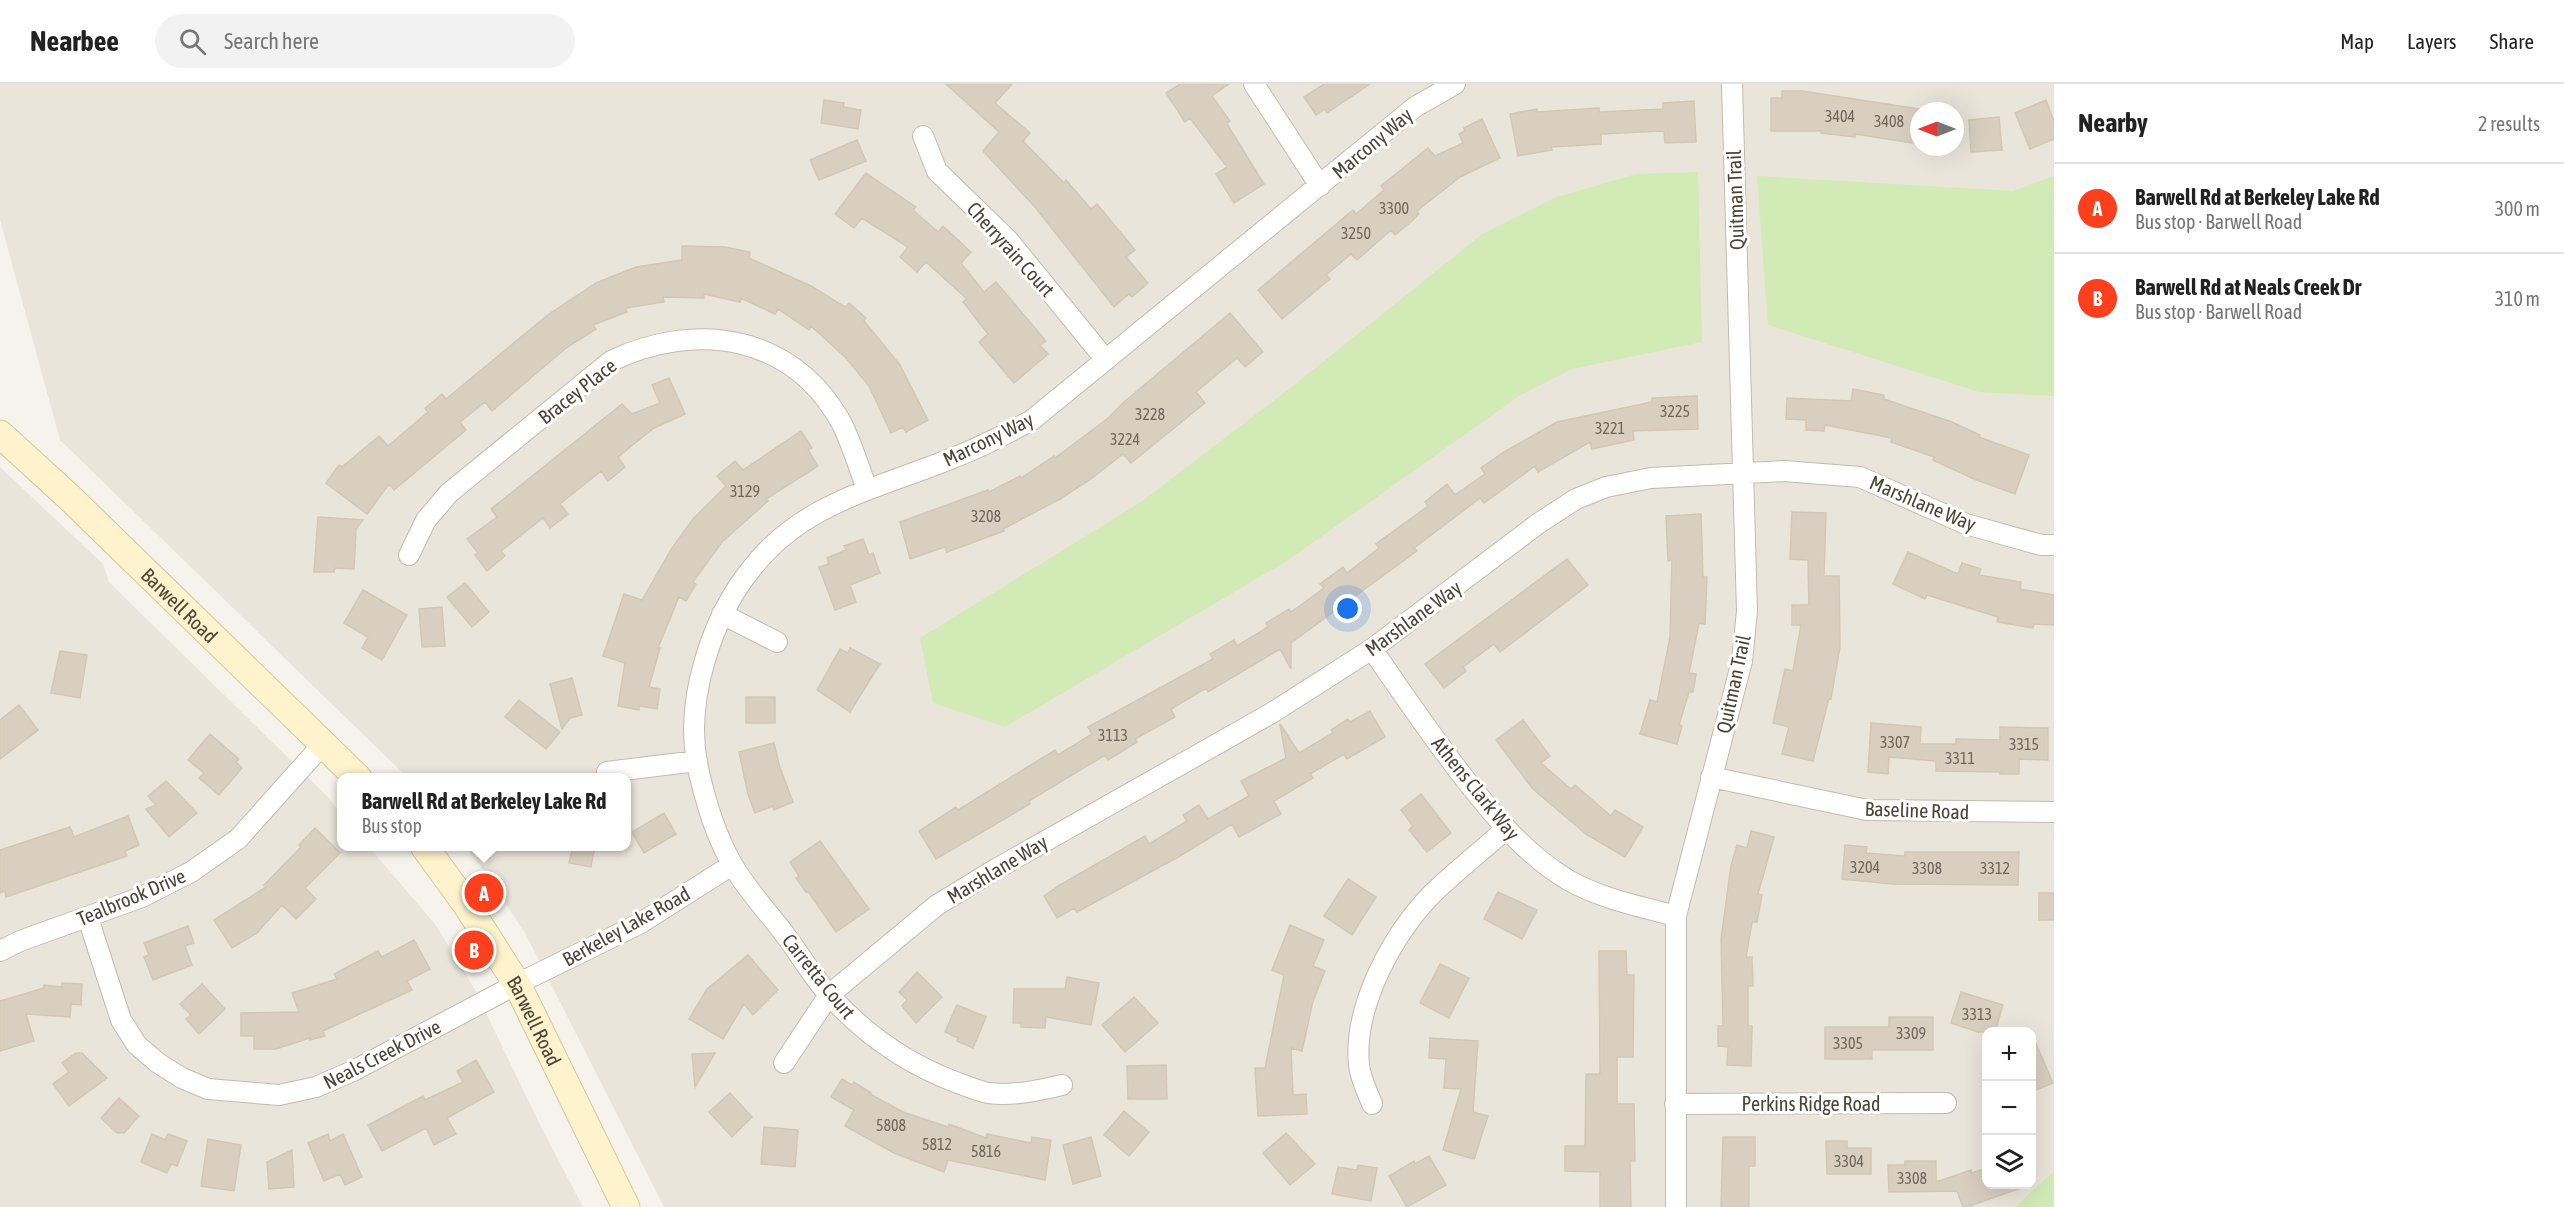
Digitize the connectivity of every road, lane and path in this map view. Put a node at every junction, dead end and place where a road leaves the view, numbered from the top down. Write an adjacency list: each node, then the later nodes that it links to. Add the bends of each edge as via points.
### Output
1 (1254, 84): 5 (street)
2 (1455, 84): 5 (street, Marcony Way, via 1415,107)
3 (1732, 84): 8 (street, Quitman Trail)
4 (923, 136): 6 (street, Cherryrain Court, via 937,171 1009,241)
5 (1320, 186): 6 (street, Marcony Way)
6 (1105, 359): 9 (street, Marcony Way, via 1032,420 954,458)
7 (0, 434): 15 (street, Barwell Road)
8 (1743, 473): 10 (street, Marshlane Way, via 1784,471 1860,477 1966,524 2041,545); 14 (street, Marshlane Way, via 1651,478 1576,499); 19 (street, Quitman Trail, via 1747,610 1742,661)
9 (867, 489): 11 (street, Bracey Place, via 842,425 826,400 793,367 768,353 725,341 663,343 638,348 611,361 449,494 426,520); 12 (street, Marcony Way, via 816,512 781,538 752,567)
10 (2054, 545)
11 (410, 555)
12 (722, 614): 13 (street); 16 (street, Marcony Way, via 709,645 698,690)
13 (777, 642)
14 (1372, 649): 21 (street, Athens Clark Way); 28 (street, Marshlane Way, via 1270,714 937,905)
15 (323, 744): 18 (street, Barwell Road); 25 (street, Tealbrook Drive, via 238,839 191,872)
16 (697, 761): 17 (street); 23 (street, Marcony Way, via 711,816)
17 (607, 772)
18 (354, 773)
19 (1711, 777): 20 (street, Baseline Road, via 1867,810); 24 (street, Quitman Trail)
20 (2054, 812)
21 (1505, 830): 24 (street, Athens Clark Way, via 1569,880 1614,900); 32 (street, via 1432,894 1390,951 1371,990 1358,1040 1359,1068)
22 (428, 851): 27 (street, Barwell Road)
23 (732, 865): 27 (street, Berkeley Lake Road, via 639,924); 28 (street, Carretta Court)
24 (1676, 916): 33 (street, Quitman Trail)
25 (88, 918): 26 (street, Tealbrook Drive); 27 (street, Neals Creek Drive, via 121,1020 137,1046 182,1078 208,1089 279,1095 316,1087 354,1071)
26 (0, 951)
27 (517, 984): 34 (street, Barwell Road)
28 (829, 995): 29 (street, Marshlane Way); 30 (street, Carretta Court, via 862,1028 898,1054 939,1076 985,1092 1017,1094)
29 (784, 1063)
30 (1062, 1085)
31 (1946, 1102): 33 (street, Perkins Ridge Road)
32 (1372, 1104)
33 (1676, 1104): 35 (street, Quitman Trail)
34 (626, 1207)
35 (1676, 1207)

